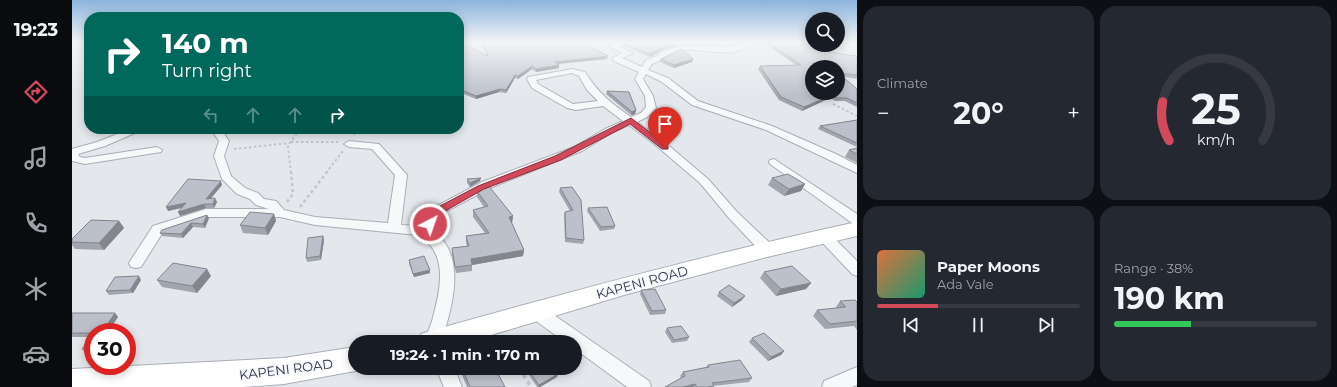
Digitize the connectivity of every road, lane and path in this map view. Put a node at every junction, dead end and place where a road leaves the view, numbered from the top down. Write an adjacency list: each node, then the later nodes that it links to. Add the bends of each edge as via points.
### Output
1 (619, 60): 3 (street)
2 (654, 60): 3 (street, via 649,62)
3 (643, 71): 7 (street, via 639,80 649,96 651,108 644,115); 17 (street, via 665,80 695,103 769,128)
4 (605, 103): 4 (street, via 590,88 582,74 572,70 531,79 535,86 570,106); 7 (street)
5 (833, 104): 6 (path)
6 (857, 116)
7 (631, 120): 23 (street, via 558,158 475,191 439,211); 25 (street, via 704,181)
8 (126, 134): 15 (street)
9 (219, 134): 14 (street, via 224,141)
10 (296, 134): 11 (path)
11 (290, 142): 12 (path); 14 (path); 18 (path, via 288,146 293,194)
12 (346, 143): 19 (path); 21 (street, via 375,146 401,175)
13 (157, 150): 15 (street, via 85,161 77,160)
14 (222, 151): 18 (street, via 219,156 226,177 241,191 254,196 260,202 272,204)
15 (72, 152)
16 (774, 162): 20 (street)
17 (857, 170)
18 (280, 213): 19 (street); 26 (street, via 206,213 158,229)
19 (296, 217): 21 (street)
20 (857, 220)
21 (394, 228): 23 (street)
22 (857, 229): 24 (main road, KAPENI ROAD)
23 (424, 232): 29 (street, via 442,247 447,268 444,303)
24 (824, 236): 25 (main road, KAPENI ROAD); 27 (street)
25 (767, 249): 28 (main road, KAPENI ROAD)
26 (136, 263)
27 (857, 270)
28 (534, 311): 30 (main road, KAPENI ROAD); 38 (street)
29 (434, 335)
30 (455, 335)
31 (348, 360): 35 (main road, KAPENI ROAD, via 284,371 231,376)
32 (448, 375): 36 (street)
33 (523, 375): 37 (path)
34 (857, 376): 39 (street)
35 (72, 382)
36 (453, 387)
37 (531, 387)
38 (642, 387)
39 (831, 387)

